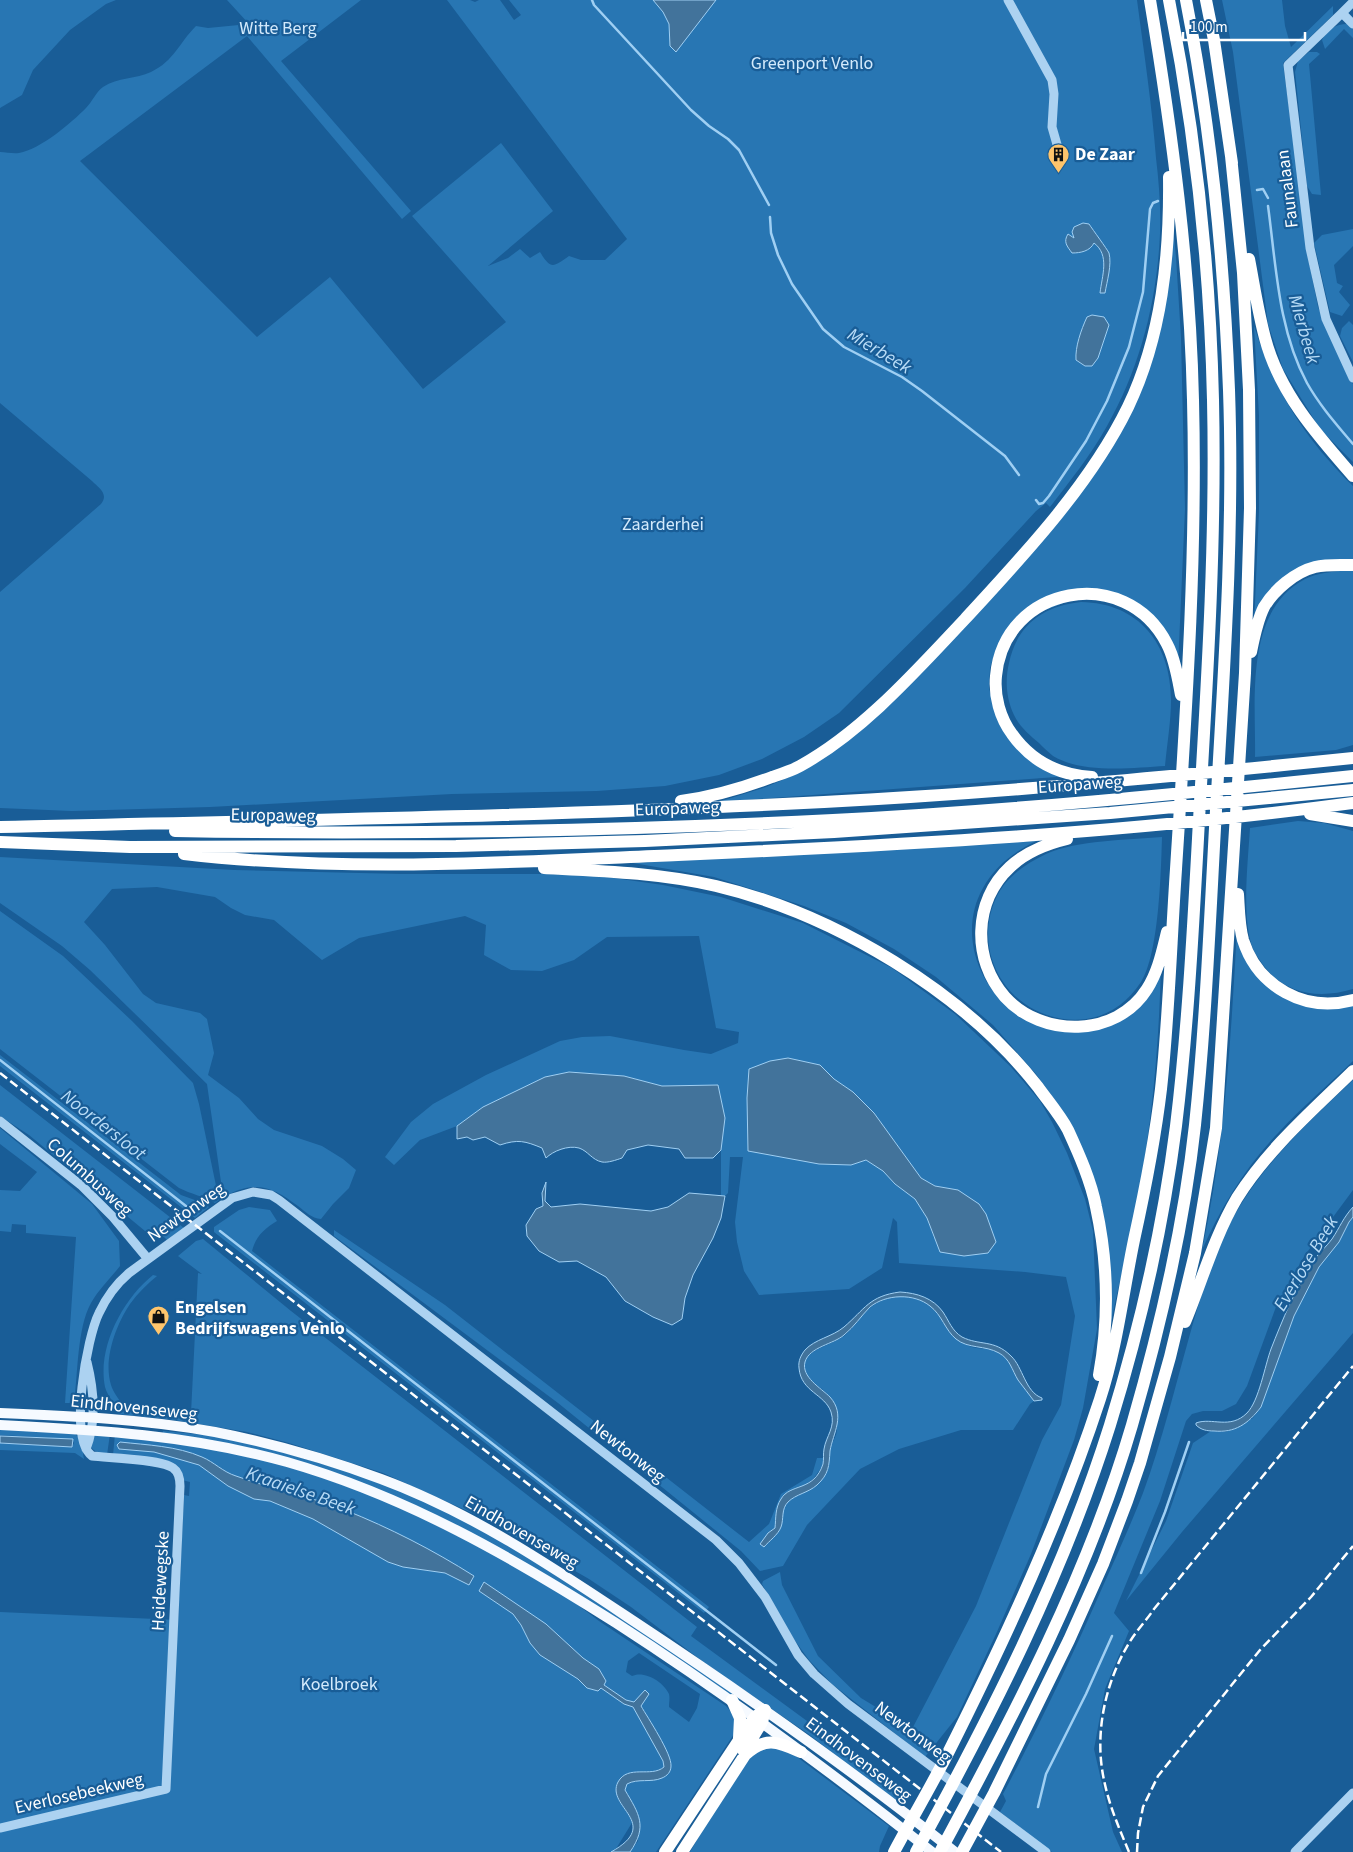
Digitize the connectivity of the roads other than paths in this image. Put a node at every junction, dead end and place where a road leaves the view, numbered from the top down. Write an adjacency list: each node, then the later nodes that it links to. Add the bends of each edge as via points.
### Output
1 (1008, 0): 10 (street, via 1052,80 1052,127)
2 (1150, 0): 9 (highway)
3 (1169, 0): 57 (highway, via 1196,162 1207,278 1213,397 1212,547 1203,750 1188,1010 1175,1129 1154,1252 1110,1424 1069,1538 1031,1629)
4 (1186, 0): 59 (highway, via 1212,168 1223,280 1229,393 1229,537 1219,748 1205,1022 1194,1129 1172,1263 1128,1435 1106,1504 1052,1635)
5 (1206, 0): 11 (highway)
6 (1353, 2): 7 (street)
7 (1342, 13): 8 (street); 12 (street, Faunalaan, via 1288,65 1310,248 1326,319)
8 (1353, 24)
9 (1169, 115): 16 (highway, via 1187,280 1193,398 1193,501); 24 (highway, via 1165,281 1150,351 1128,406 1091,469 1056,515 920,668 846,737 798,767 748,786 697,799)
10 (1060, 155)
11 (1231, 156): 13 (highway, via 1265,340 1283,384 1311,428); 15 (highway, via 1243,274 1249,390 1250,508)
12 (1353, 378)
13 (1353, 476)
14 (1353, 565): 15 (highway, via 1313,568 1277,590 1260,617)
15 (1245, 673): 30 (highway)
16 (1185, 713): 21 (highway, via 1168,645 1144,614 1130,604 1100,595 1066,596 1037,607 1018,622 1003,647 995,686 999,708 1021,747 1040,761 1066,773); 33 (highway)
17 (1353, 752): 19 (highway)
18 (1353, 758): 19 (highway)
19 (1311, 762): 21 (highway)
20 (1353, 776): 27 (highway, Europaweg, via 1106,800 835,820 534,832 322,834)
21 (1135, 780): 24 (highway, via 827,802)
22 (1353, 790): 31 (highway, Europaweg, via 1110,813 774,835 456,846)
23 (1353, 803): 25 (highway)
24 (587, 813): 27 (highway)
25 (1278, 813): 26 (highway); 28 (highway)
26 (1353, 821)
27 (0, 828)
28 (1096, 831): 32 (highway, via 839,848); 33 (highway, via 1052,842 1022,857 1003,874 988,899 981,932 984,957 992,978 1014,1006 1044,1022 1068,1027 1103,1023 1124,1012 1141,997 1153,978)
29 (0, 842): 31 (highway, Europaweg)
30 (1235, 842): 34 (highway, via 1242,933 1260,973 1280,990 1302,1000 1335,1003); 38 (highway, via 1216,1128 1195,1253)
31 (130, 847): 32 (highway, via 234,860)
32 (468, 864): 45 (highway, via 638,873 717,887 756,898 860,942 914,975 987,1031 1024,1068 1067,1128 1086,1171 1096,1206 1105,1266 1105,1328)
33 (1174, 904): 45 (highway, via 1166,1033 1155,1132 1118,1329)
34 (1353, 1000)
35 (1353, 1071): 38 (highway, via 1266,1158 1237,1199 1211,1252)
36 (0, 1121): 37 (street, Columbusweg, via 82,1186 114,1217)
37 (148, 1259): 39 (street, via 123,1279 99,1312); 62 (street, Newtonweg, via 232,1198 253,1192 279,1200 716,1540 759,1589 798,1655 814,1674 848,1704)
38 (1170, 1357): 61 (highway, via 1140,1463 1103,1564 1070,1640)
39 (87, 1362): 41 (street); 42 (street, via 91,1375)
40 (0, 1414): 41 (main road, Eindhovenseweg)
41 (80, 1417): 42 (main road, Eindhovenseweg); 44 (street)
42 (93, 1418): 44 (street); 47 (main road, Eindhovenseweg, via 165,1425 240,1438 317,1458 414,1493 532,1555 679,1650)
43 (0, 1425): 44 (main road, Eindhovenseweg)
44 (86, 1429): 46 (main road, Eindhovenseweg, via 168,1437 236,1450 305,1468 379,1494 463,1532 525,1566); 51 (street, Heidewegske, via 86,1449 92,1456 161,1464 173,1468 179,1476)
45 (1088, 1434): 54 (highway, via 1010,1625 947,1756)
46 (732, 1700): 47 (main road, Eindhovenseweg); 48 (highway, via 741,1722)
47 (761, 1717): 48 (highway); 49 (main road, Eindhovenseweg); 50 (highway); 60 (main road, Eindhovenseweg)
48 (739, 1740): 55 (highway)
49 (801, 1752): 50 (highway, via 780,1743 764,1743 752,1749); 58 (main road, Eindhovenseweg)
50 (738, 1766): 56 (highway)
51 (166, 1789): 53 (street, Everlosebeekweg)
52 (1353, 1794): 63 (street)
53 (0, 1828)
54 (896, 1848)
55 (665, 1852)
56 (682, 1852)
57 (916, 1852)
58 (932, 1852)
59 (940, 1852)
60 (955, 1852)
61 (962, 1852)
62 (1046, 1852)
63 (1295, 1852)

